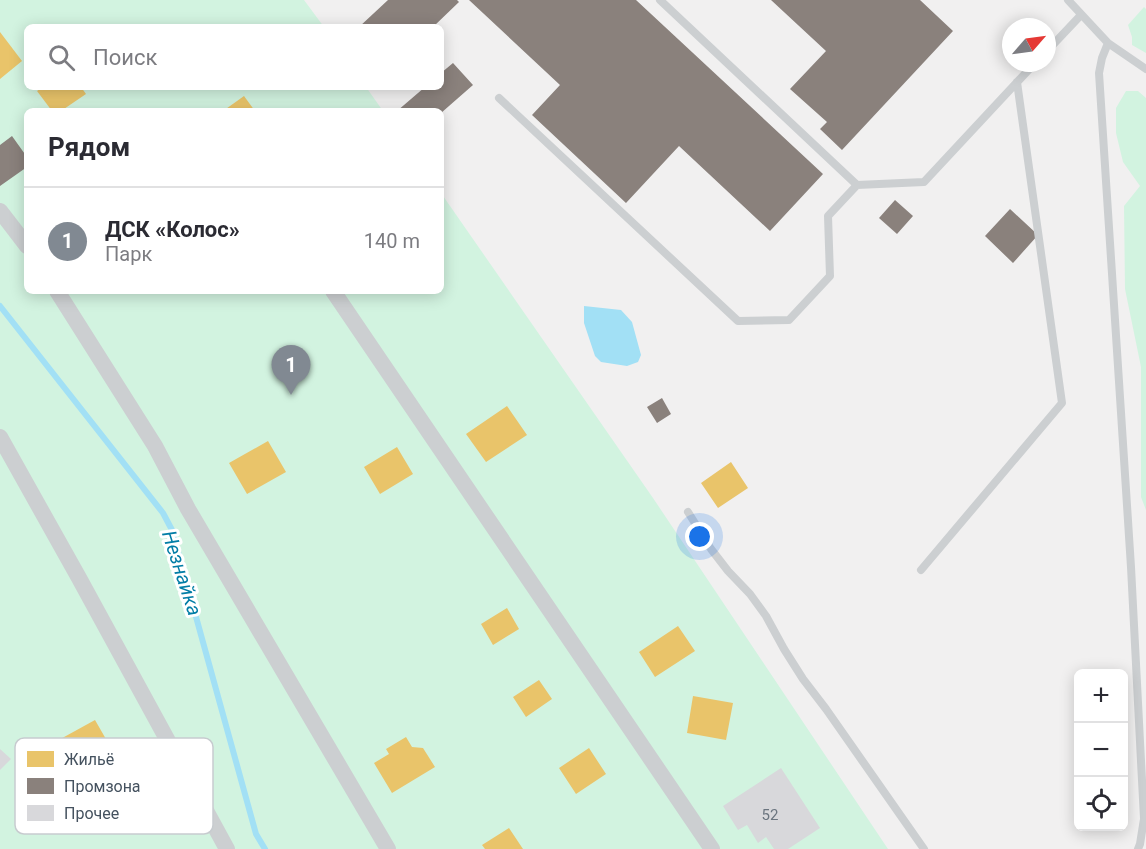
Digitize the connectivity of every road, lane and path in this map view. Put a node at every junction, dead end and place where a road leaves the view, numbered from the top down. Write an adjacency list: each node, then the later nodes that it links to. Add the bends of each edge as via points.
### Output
1 (660, 0): 10 (lane)
2 (1068, 0): 3 (lane)
3 (1081, 15): 4 (lane); 5 (lane)
4 (1056, 41)
5 (1108, 43): 6 (lane); 24 (lane, via 1099,73 1144,819)
6 (1146, 69)
7 (1026, 72): 8 (lane)
8 (1017, 82): 10 (lane, via 924,182); 17 (lane, via 1062,403)
9 (499, 98): 10 (lane, via 738,321 789,320 830,276 828,216)
10 (857, 185)
11 (0, 211): 12 (street)
12 (24, 242)
13 (59, 294): 21 (street, via 155,446)
14 (335, 294): 22 (street)
15 (0, 437): 18 (street)
16 (688, 512): 23 (lane, via 711,549 766,616 803,679)
17 (921, 570)
18 (166, 738)
19 (213, 823): 20 (street)
20 (227, 849)
21 (388, 849)
22 (712, 849)
23 (924, 849)
24 (1138, 849)

